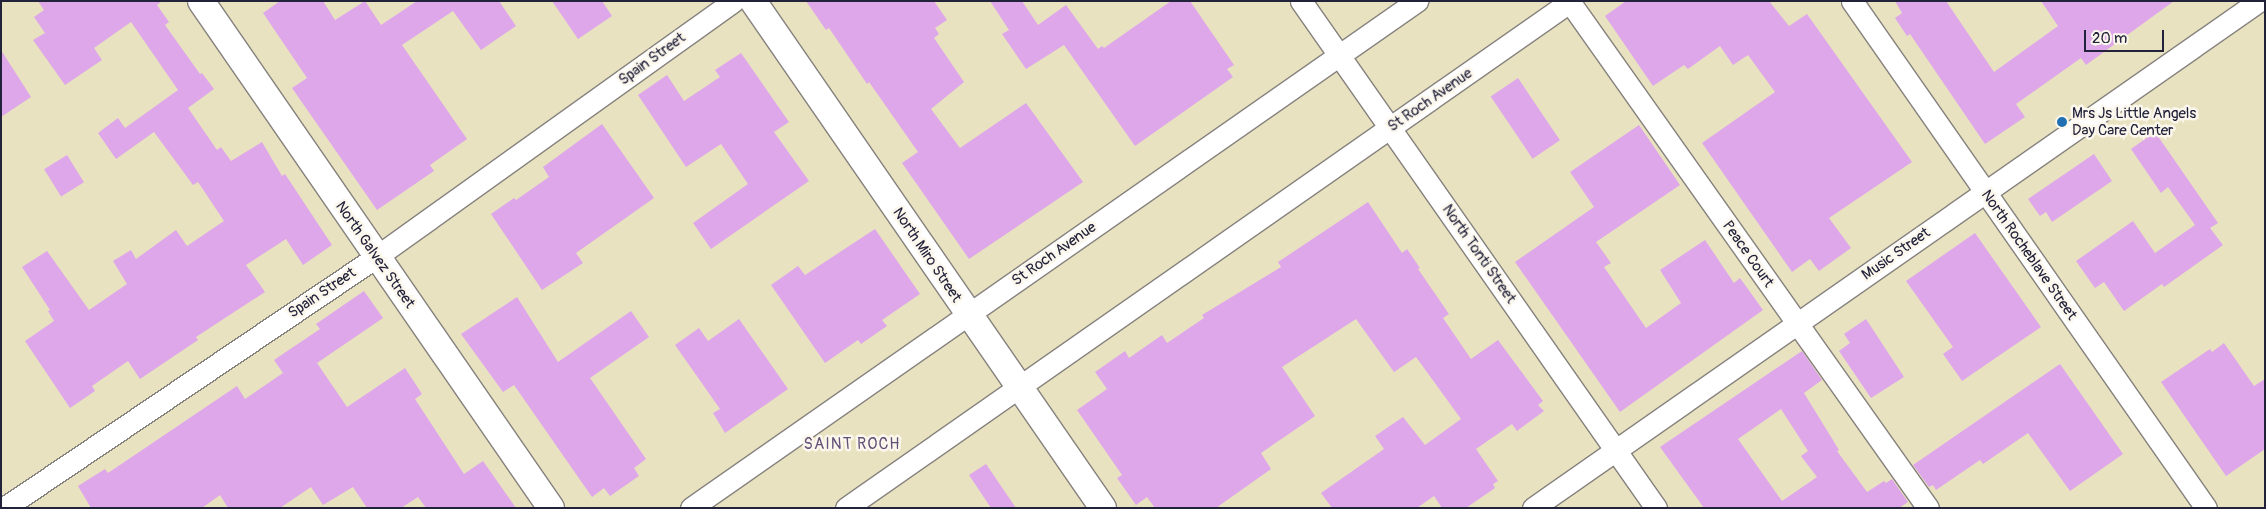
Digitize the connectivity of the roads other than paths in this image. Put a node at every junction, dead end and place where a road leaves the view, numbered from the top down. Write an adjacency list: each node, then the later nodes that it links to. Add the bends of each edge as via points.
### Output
1 (201, 1): 12 (street, North Galvez Street)
2 (733, 1): 12 (street, Spain Street)
3 (753, 1): 13 (street, North Miro Street)
4 (1301, 1): 9 (street, North Tonti Street)
5 (1417, 1): 9 (street, St Roch Avenue)
6 (1852, 1): 11 (street, North Rocheblave Street)
7 (2258, 1): 11 (street, Music Street)
8 (1570, 2): 10 (street, St Roch Avenue); 14 (street, Peace Court)
9 (1339, 55): 10 (street, North Tonti Street); 13 (street, St Roch Avenue)
10 (1390, 127): 15 (street, St Roch Avenue); 16 (street, North Tonti Street)
11 (1985, 192): 14 (street, Music Street); 26 (street, North Rocheblave Street)
12 (376, 257): 18 (street, Spain Street); 19 (street, North Galvez Street)
13 (968, 315): 15 (street, North Miro Street); 20 (street, St Roch Avenue)
14 (1797, 323): 16 (street, Music Street); 25 (street, Peace Court)
15 (1018, 387): 21 (street, St Roch Avenue); 22 (street, North Miro Street)
16 (1616, 450): 23 (street, Music Street); 24 (street, North Tonti Street)
17 (1, 503): 18 (street)
18 (4, 508)
19 (551, 508)
20 (691, 508)
21 (846, 508)
22 (1102, 508)
23 (1533, 508)
24 (1656, 508)
25 (1928, 508)
26 (2206, 508)

